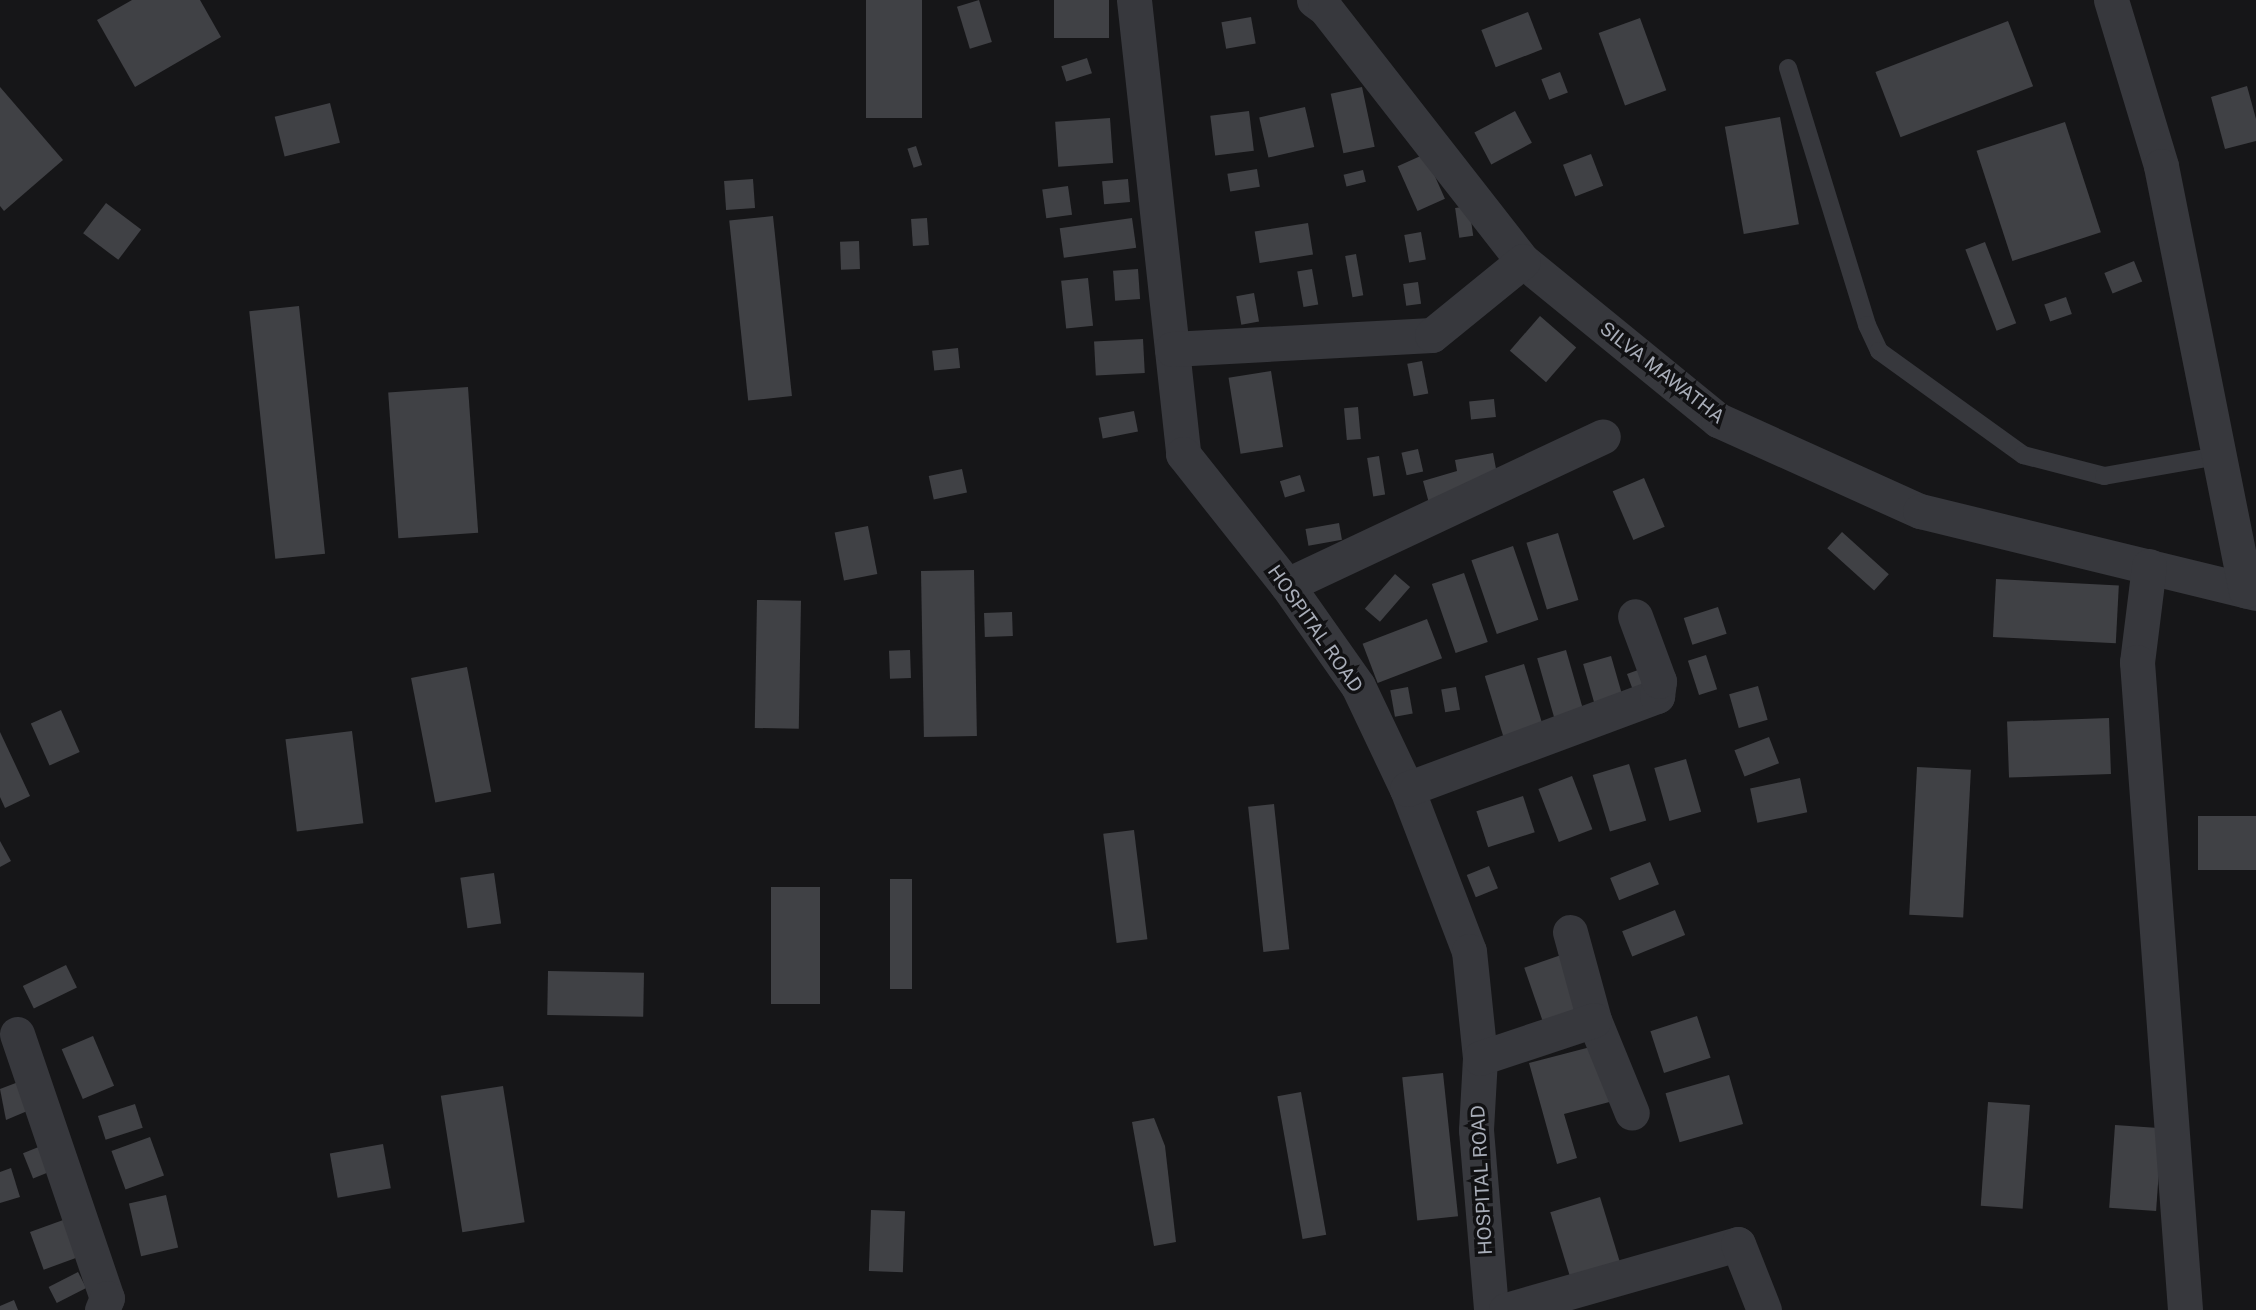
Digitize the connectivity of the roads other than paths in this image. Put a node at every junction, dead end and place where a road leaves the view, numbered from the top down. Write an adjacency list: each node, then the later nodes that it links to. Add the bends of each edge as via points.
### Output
1 (1135, 0): 6 (street, HOSPITAL ROAD)
2 (2111, 0): 8 (street, via 2161,166)
3 (1323, 3): 5 (street, SILVA MAWATHA)
4 (1788, 68): 8 (lane, via 1879,351 2022,455 2104,476)
5 (1523, 261): 6 (street, via 1432,335); 9 (street, SILVA MAWATHA, via 1718,420 1920,511)
6 (1172, 349): 10 (street, HOSPITAL ROAD, via 1183,454)
7 (1603, 436): 10 (street)
8 (2218, 456): 11 (street)
9 (2149, 566): 11 (street, SILVA MAWATHA); 23 (street, via 2137,662)
10 (1287, 585): 13 (street, HOSPITAL ROAD, via 1358,686)
11 (2251, 592)
12 (1635, 616): 13 (street, via 1659,681 1657,696)
13 (1407, 789): 17 (street, HOSPITAL ROAD, via 1469,951)
14 (1570, 932): 15 (street)
15 (1594, 1020): 17 (street); 18 (street)
16 (17, 1034): 19 (street, via 107,1298)
17 (1480, 1058): 20 (street, HOSPITAL ROAD, via 1476,1130)
18 (1632, 1113)
19 (102, 1310)
20 (1491, 1310)
21 (1506, 1310): 22 (street, via 1738,1244)
22 (1764, 1310)
23 (2185, 1310)

